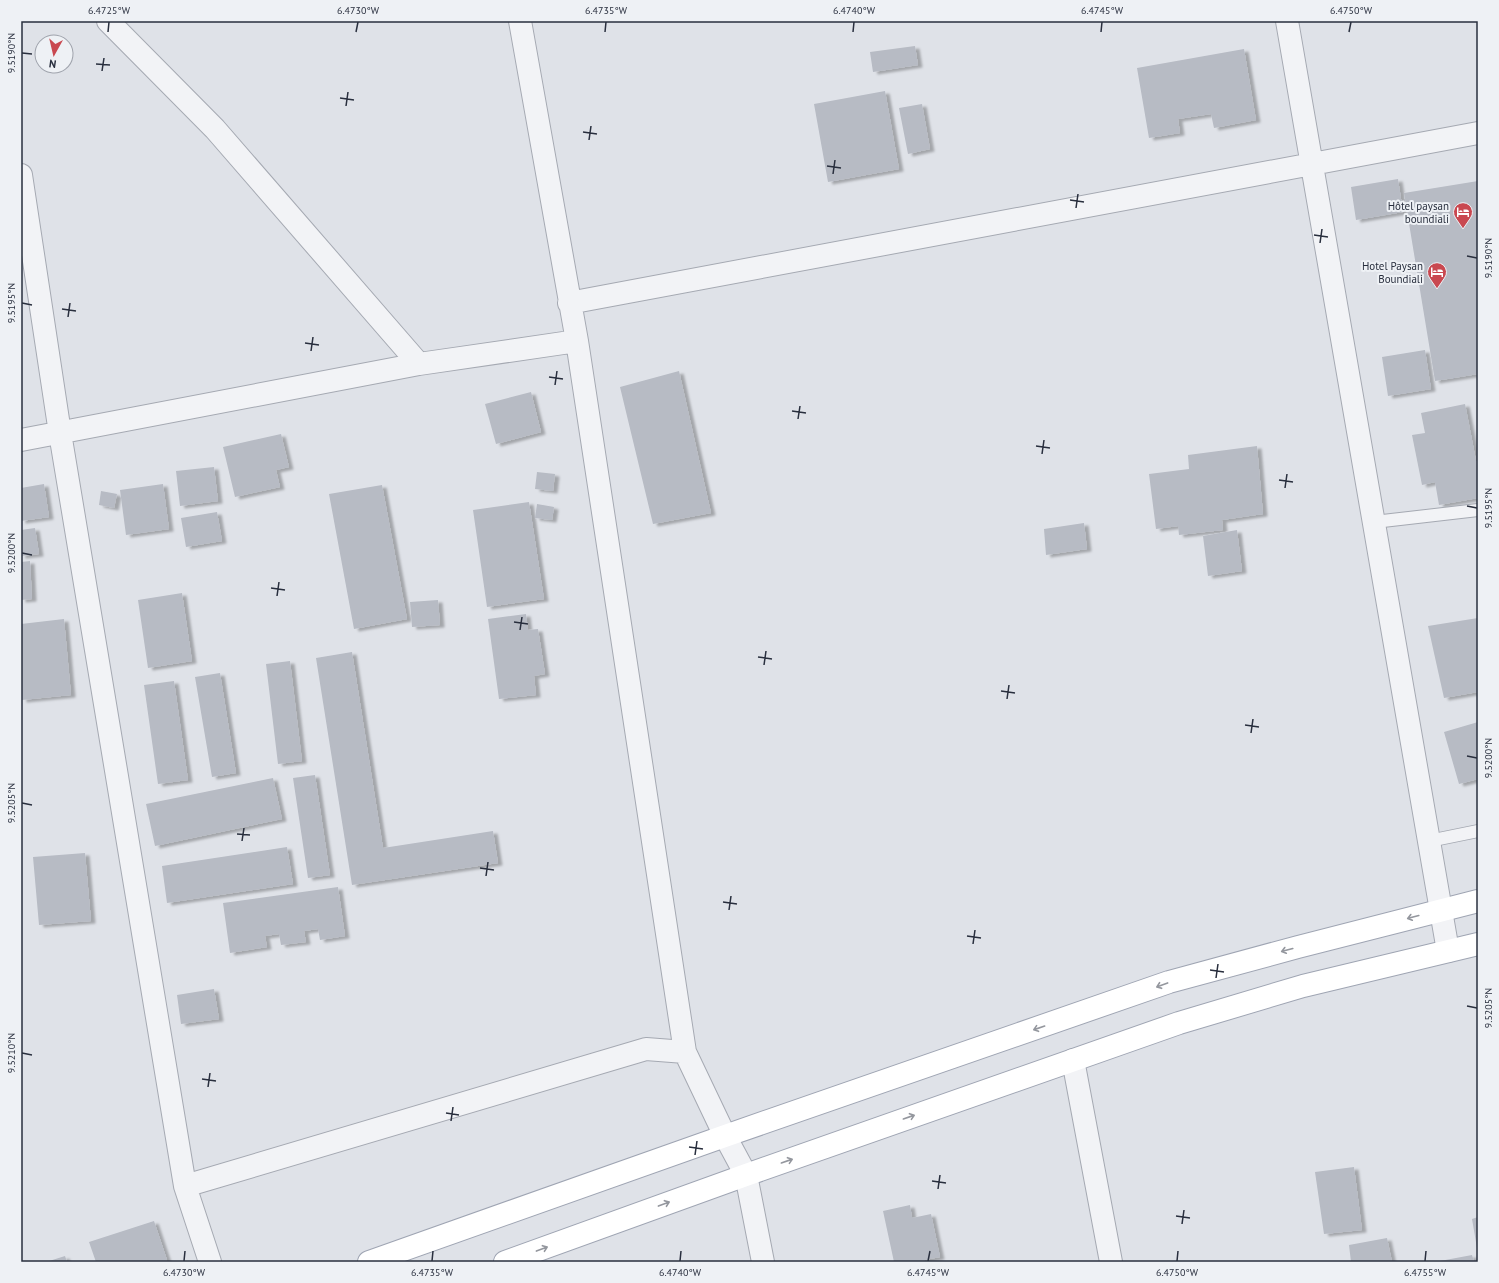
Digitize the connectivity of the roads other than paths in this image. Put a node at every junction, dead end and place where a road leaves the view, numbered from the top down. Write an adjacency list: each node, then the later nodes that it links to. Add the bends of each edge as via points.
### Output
1 (108, 21): 9 (street, via 214,129)
2 (520, 21): 7 (street)
3 (1287, 21): 5 (street)
4 (1478, 133): 5 (street)
5 (1312, 164): 7 (street); 13 (street)
6 (21, 175): 10 (street)
7 (569, 303): 8 (street)
8 (577, 341): 9 (street); 20 (street)
9 (419, 364): 10 (street)
10 (60, 432): 11 (street); 24 (street)
11 (21, 440)
12 (1478, 510): 13 (lane)
13 (1374, 522): 15 (street)
14 (1478, 830): 15 (lane)
15 (1429, 840): 17 (street)
16 (1478, 901): 17 (main road)
17 (1440, 910): 19 (street); 22 (main road, one-way to 22, via 1169,982)
18 (1478, 944): 19 (main road)
19 (1448, 951): 21 (main road, via 1303,986)
20 (685, 1052): 22 (street); 24 (street, via 646,1049)
21 (1073, 1060): 23 (main road, one-way to 21); 29 (street)
22 (725, 1136): 23 (street); 26 (main road)
23 (746, 1175): 27 (main road, one-way to 23); 28 (street)
24 (185, 1186): 25 (street)
25 (210, 1262)
26 (369, 1262)
27 (505, 1262)
28 (763, 1262)
29 (1111, 1262)

